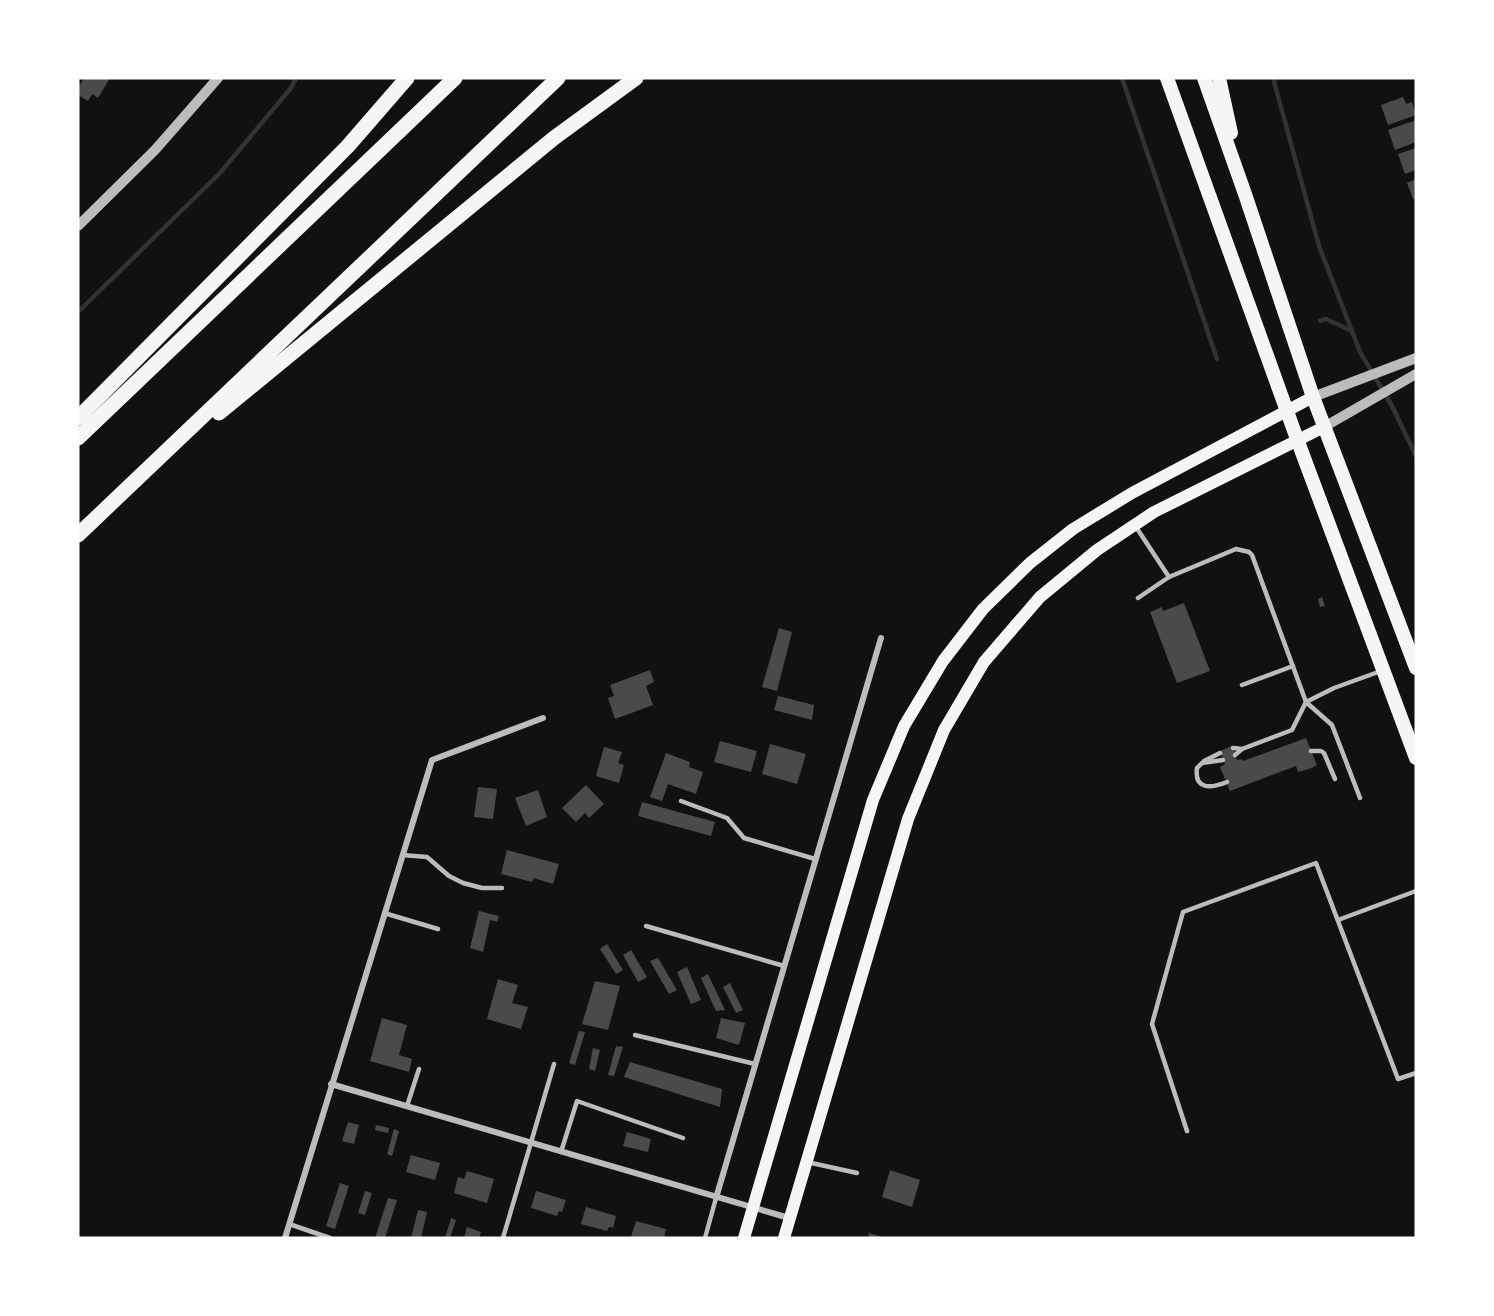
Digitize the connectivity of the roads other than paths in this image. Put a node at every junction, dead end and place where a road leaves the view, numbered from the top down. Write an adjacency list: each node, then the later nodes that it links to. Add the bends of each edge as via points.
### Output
1 (218, 78): 10 (street, via 155,150)
2 (407, 78): 15 (highway, via 348,146)
3 (455, 78): 17 (highway)
4 (558, 78): 19 (highway)
5 (636, 78): 19 (highway, via 540,150)
6 (1167, 78): 14 (main road)
7 (1204, 78): 9 (main road)
8 (1219, 78): 9 (main road)
9 (1245, 194): 13 (main road)
10 (78, 226)
11 (1416, 358): 13 (street)
12 (1416, 374): 16 (street)
13 (1313, 397): 14 (main road); 16 (main road)
14 (1286, 409): 18 (main road); 66 (main road, via 1132,493 1073,530 1030,563 983,609 943,661 904,726 873,800)
15 (78, 418)
16 (1324, 427): 18 (main road); 26 (main road)
17 (78, 438)
18 (1297, 440): 20 (main road); 27 (main road)
19 (122, 493): 21 (highway)
20 (1134, 525): 22 (lane); 63 (main road, via 1040,597 984,662 944,730 908,819)
21 (78, 535)
22 (1169, 577): 23 (lane); 25 (lane, via 1236,549 1249,552)
23 (1137, 598)
24 (881, 638): 44 (street)
25 (1293, 666): 28 (lane); 29 (lane)
26 (1416, 668)
27 (1384, 670): 29 (lane); 36 (main road)
28 (1242, 685)
29 (1306, 702): 32 (lane, via 1292,730); 41 (lane, via 1332,725)
30 (543, 718): 43 (street, via 432,760)
31 (1233, 748): 32 (lane)
32 (1242, 748): 35 (lane)
33 (1311, 752): 39 (lane, via 1324,753)
34 (1220, 753): 38 (lane)
35 (1235, 755)
36 (1416, 758)
37 (1223, 759): 38 (lane)
38 (1202, 763): 40 (lane, via 1196,771 1204,786)
39 (1335, 779)
40 (1227, 782)
41 (1360, 798)
42 (681, 801): 44 (lane, via 727,818 744,838)
43 (402, 855): 45 (lane, via 428,857 463,883); 47 (street)
44 (815, 859): 51 (street)
45 (502, 888)
46 (1416, 891): 48 (lane)
47 (384, 913): 50 (lane); 57 (street)
48 (1338, 920): 56 (lane, via 1398,1079); 59 (lane, via 1316,863 1183,912 1152,1024)
49 (646, 927): 51 (lane)
50 (438, 929)
51 (784, 966): 54 (street)
52 (635, 1035): 54 (lane)
53 (554, 1064): 61 (lane)
54 (755, 1064): 65 (street)
55 (419, 1069): 58 (lane)
56 (1416, 1073)
57 (331, 1084): 58 (street); 68 (street)
58 (407, 1106): 61 (street)
59 (1187, 1131)
60 (683, 1138): 62 (lane, via 577,1101)
61 (531, 1143): 62 (street); 71 (lane)
62 (561, 1152): 65 (street)
63 (806, 1162): 64 (lane); 67 (main road)
64 (857, 1173)
65 (716, 1198): 66 (street); 72 (lane)
66 (753, 1208): 67 (street); 73 (main road)
67 (789, 1218): 74 (main road)
68 (289, 1224): 69 (street); 70 (lane)
69 (285, 1238)
70 (330, 1238)
71 (503, 1238)
72 (705, 1238)
73 (744, 1238)
74 (784, 1238)

